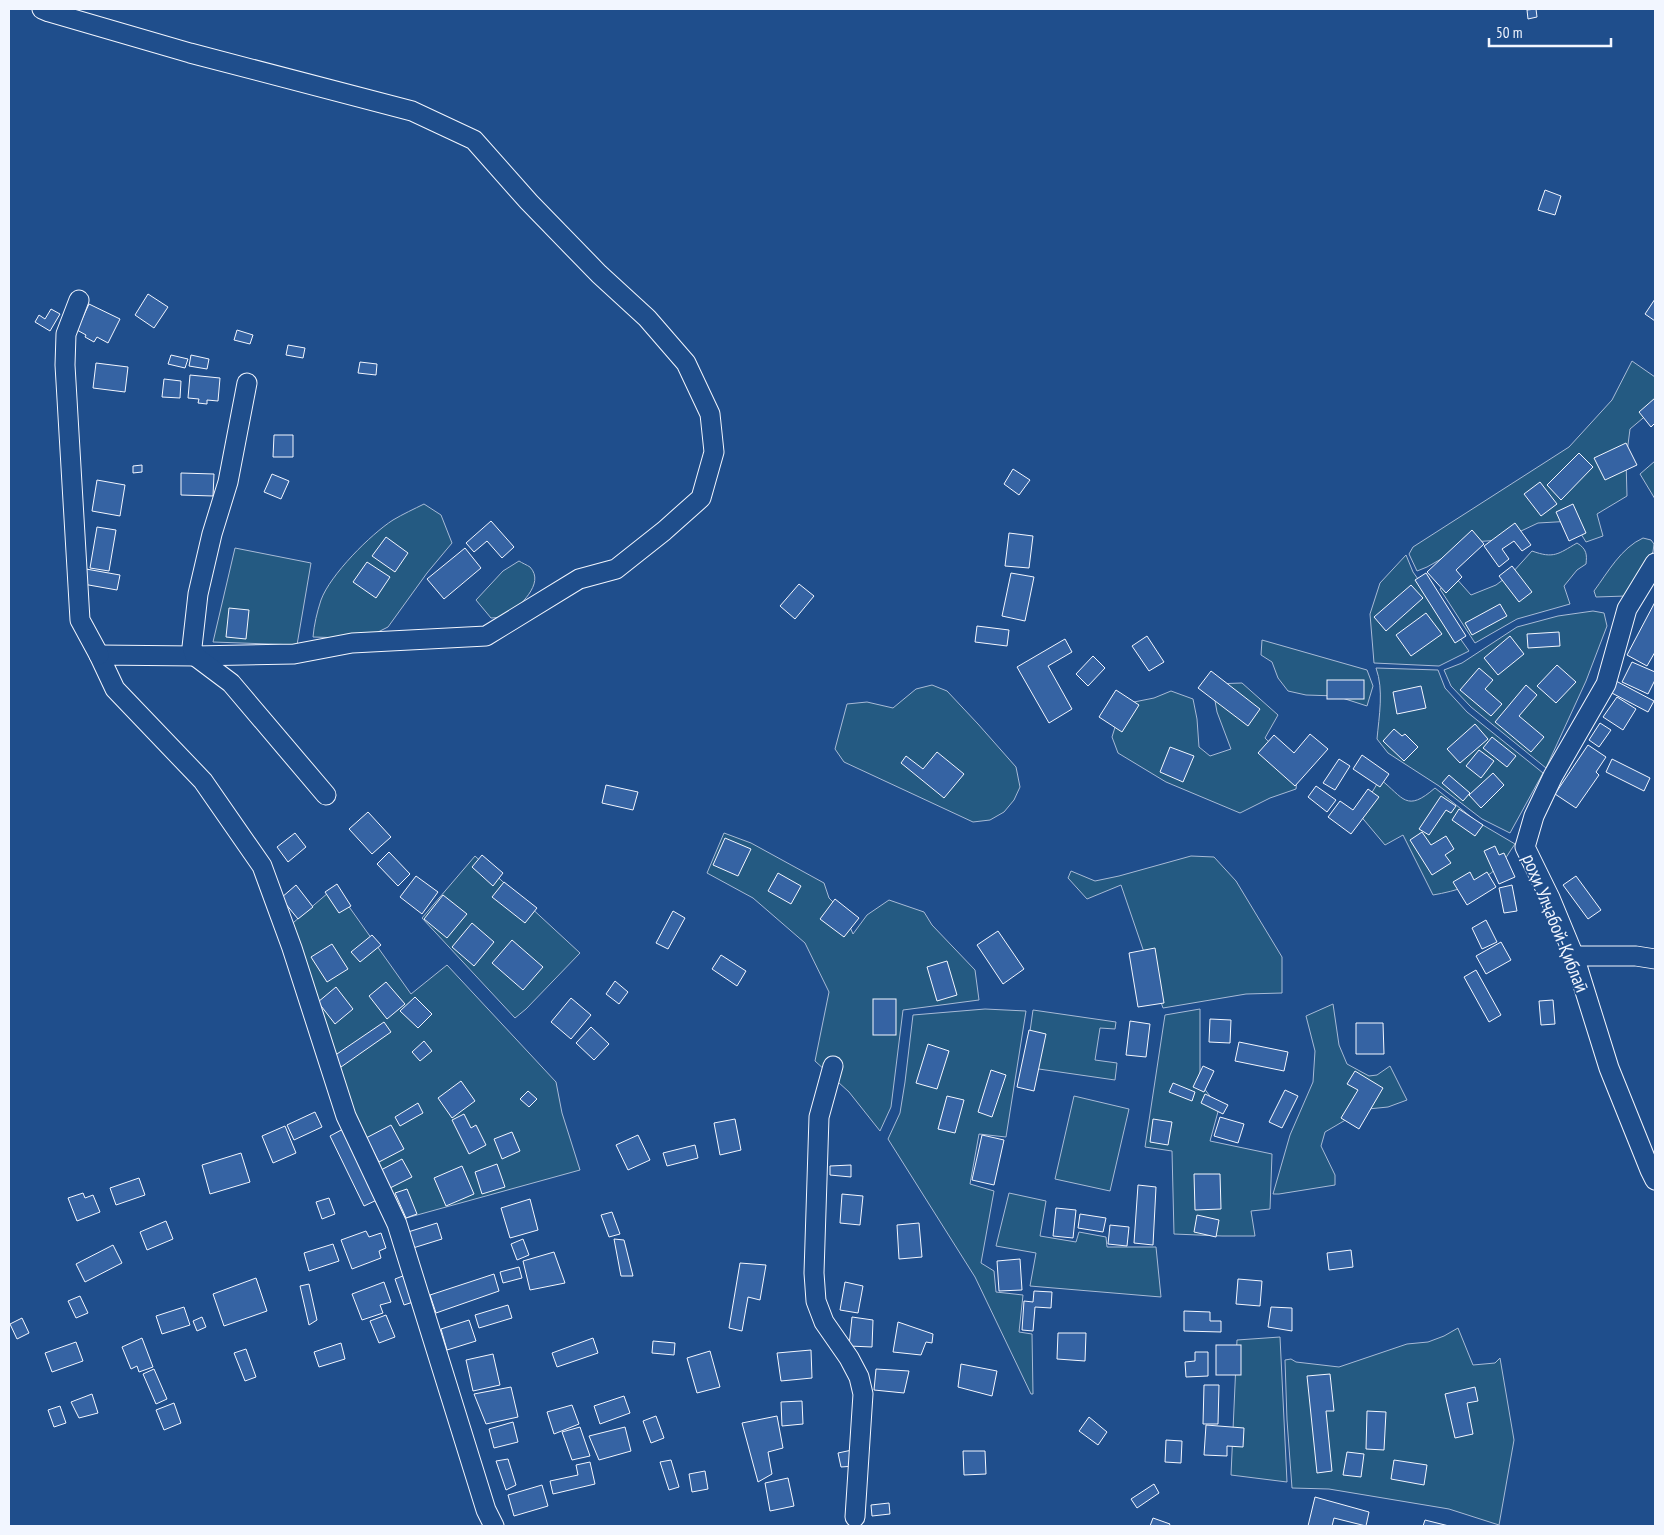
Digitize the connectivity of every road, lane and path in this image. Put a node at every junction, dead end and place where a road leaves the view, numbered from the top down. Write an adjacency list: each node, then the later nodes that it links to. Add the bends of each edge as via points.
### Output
1 (42, 9): 6 (street, via 190,53 412,110 474,140 529,202 647,318 686,363 710,414 714,452 700,498 616,569 579,579 486,636 352,642 294,654)
2 (78, 300): 5 (street, via 66,334 65,365 74,530 80,620)
3 (247, 383): 6 (street, via 228,482 198,594 192,646)
4 (1655, 563): 8 (street, роҳи Улҷабой-Қиблаӣ, via 1627,609 1606,684 1552,776 1534,816 1525,847)
5 (99, 655): 6 (street); 13 (street, via 115,689 202,781 262,866 346,1116 397,1224 486,1510)
6 (195, 656): 7 (street, via 231,683)
7 (326, 795)
8 (1574, 956): 9 (street); 11 (street, роҳи Улҷабой-Қиблаӣ, via 1609,1068)
9 (1655, 958)
10 (833, 1066): 12 (street, via 819,1117 814,1273 816,1302 824,1322 849,1358 863,1394)
11 (1655, 1180)
12 (855, 1517)
13 (494, 1526)

